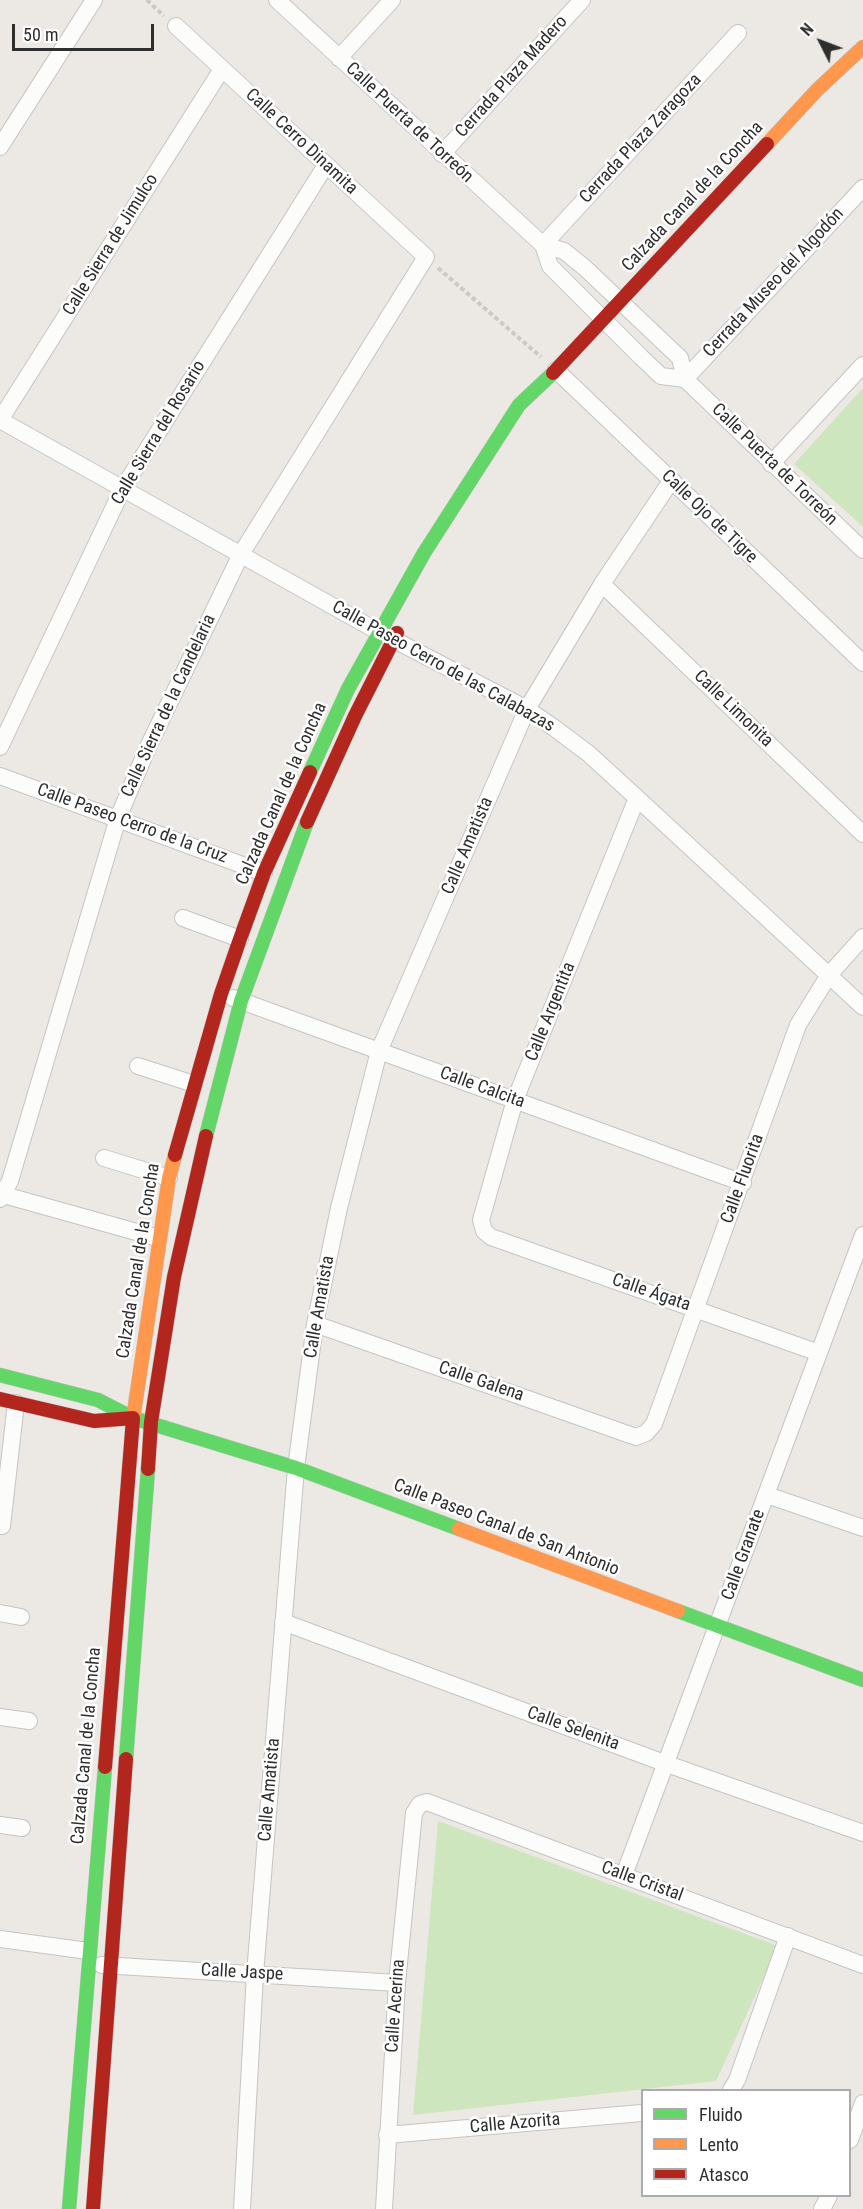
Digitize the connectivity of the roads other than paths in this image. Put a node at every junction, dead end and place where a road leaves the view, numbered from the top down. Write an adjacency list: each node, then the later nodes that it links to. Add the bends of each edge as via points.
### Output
1 (94, 0): 10 (street)
2 (277, 0): 8 (street, Calle Puerta de Torreón)
3 (392, 0): 8 (street)
4 (582, 0): 11 (street, Cerrada Plaza Madero)
5 (176, 26): 9 (street, Calle Cerro Dinamita)
6 (738, 33): 14 (street, Cerrada Plaza Zaragoza)
7 (863, 47): 16 (street, Calzada Canal de la Concha, via 817,90)
8 (339, 58): 11 (street, Calle Puerta de Torreón)
9 (222, 69): 12 (street, Calle Cerro Dinamita); 22 (street, Calle Sierra de Jimulco)
10 (0, 147)
11 (442, 154): 14 (street, Calle Puerta de Torreón)
12 (326, 165): 15 (street, Calle Cerro Dinamita); 26 (street, Calle Sierra del Rosario)
13 (863, 188): 20 (street, Cerrada Museo del Algodón)
14 (543, 245): 16 (street, Calle Puerta de Torreón, via 564,251); 17 (street, Calle Puerta de Torreón, via 550,266)
15 (426, 257): 29 (street, Calle Sierra de la Candelaria)
16 (620, 301): 17 (street, Calzada Canal de la Concha); 20 (street, Calle Puerta de Torreón, via 680,358)
17 (603, 319): 19 (street, Calzada Canal de la Concha); 20 (street, Calle Puerta de Torreón, via 661,376)
18 (863, 366): 24 (street)
19 (554, 372): 21 (street, Calzada Canal de la Concha); 25 (street, Calle Ojo de Tigre); 32 (street, Calzada Canal de la Concha, via 519,405 494,441)
20 (685, 379): 24 (street, Calle Puerta de Torreón)
21 (534, 411)
22 (0, 420): 26 (street, Calle Paseo Cerro de las Calabazas)
23 (503, 456): 27 (street)
24 (771, 464): 28 (street, Calle Puerta de Torreón)
25 (671, 481): 30 (street, Calle Amatista); 33 (street, Calle Ojo de Tigre)
26 (123, 488): 29 (street, Calle Paseo Cerro de las Calabazas); 35 (street, Calle Sierra del Rosario)
27 (468, 511)
28 (863, 550)
29 (241, 554): 32 (street, Calle Paseo Cerro de las Calabazas); 38 (street, Calle Sierra de la Candelaria)
30 (602, 584): 34 (street, Calle Amatista); 39 (street, Calle Limonita)
31 (404, 621): 32 (street, Calzada Canal de la Concha)
32 (387, 635): 34 (street, Calle Paseo Cerro de las Calabazas); 40 (street, Calzada Canal de la Concha, via 318,751); 46 (street, Calzada Canal de la Concha, via 314,804)
33 (863, 663)
34 (527, 709): 37 (street, Calle Paseo Cerro de las Calabazas, via 589,754); 48 (street, Calle Amatista)
35 (0, 747)
36 (0, 776): 38 (street, Calle Paseo Cerro de la Cruz)
37 (637, 798): 44 (street, Calle Paseo Cerro de las Calabazas); 51 (street, Calle Argentita)
38 (118, 818): 40 (street, Calle Paseo Cerro de la Cruz); 55 (street, Calle Sierra de la Candelaria)
39 (863, 834)
40 (264, 873): 43 (street, Calzada Canal de la Concha)
41 (183, 918): 43 (street)
42 (863, 937): 44 (street, Calle Fluorita)
43 (240, 939): 45 (street, Calzada Canal de la Concha)
44 (830, 975): 47 (street, Calle Paseo Cerro de las Calabazas); 54 (street, Calle Fluorita, via 798,1025)
45 (221, 994): 46 (street, Calle Calcita); 50 (street, Calzada Canal de la Concha)
46 (241, 1001): 48 (street, Calle Calcita); 65 (street, Calzada Canal de la Concha, via 174,1276)
47 (863, 1007)
48 (379, 1051): 51 (street, Calle Calcita); 60 (street, Calle Amatista, via 339,1208)
49 (138, 1066): 50 (street)
50 (195, 1084): 53 (street, Calzada Canal de la Concha)
51 (515, 1100): 54 (street, Calle Calcita); 56 (street, Calle Argentita, via 481,1220)
52 (104, 1158): 53 (street)
53 (169, 1178): 58 (street, Calzada Canal de la Concha)
54 (743, 1183): 59 (street, Calle Fluorita)
55 (2, 1197): 58 (street)
56 (484, 1231): 59 (street, Calle Ágata, via 491,1237)
57 (863, 1235): 61 (street, Calle Granate)
58 (158, 1238): 64 (street, Calzada Canal de la Concha)
59 (695, 1308): 61 (street, Calle Ágata); 66 (street, Calle Fluorita, via 654,1424)
60 (315, 1324): 66 (street, Calle Galena, via 636,1437); 67 (street, Calle Amatista)
61 (819, 1353): 68 (street, Calle Granate)
62 (0, 1375): 64 (street, via 98,1400)
63 (8, 1401): 64 (street, via 94,1422); 69 (street)
64 (133, 1418): 65 (street, Calle Paseo Canal de San Antonio); 86 (street, Calzada Canal de la Concha)
65 (151, 1422): 67 (street, Calle Paseo Canal de San Antonio); 88 (street, Calzada Canal de la Concha)
66 (646, 1433)
67 (296, 1468): 73 (street, Calle Amatista); 74 (street, Calle Paseo Canal de San Antonio)
68 (766, 1495): 70 (street); 74 (street, Calle Granate)
69 (2, 1526)
70 (863, 1528)
71 (0, 1613): 72 (street)
72 (21, 1617)
73 (283, 1622): 78 (street, Calle Selenita); 89 (street, Calle Amatista)
74 (717, 1628): 75 (street, Calle Paseo Canal de San Antonio); 78 (street, Calle Granate)
75 (863, 1680)
76 (0, 1717): 77 (street)
77 (28, 1721)
78 (667, 1764): 82 (street, Calle Selenita); 83 (street, Calle Granate)
79 (420, 1804): 83 (street, Calle Cristal, via 427,1803); 90 (street, Calle Acerina, via 414,1813)
80 (0, 1825): 81 (street)
81 (21, 1828)
82 (863, 1833)
83 (624, 1875): 84 (street, Calle Cristal)
84 (788, 1936): 87 (street, Calle Cristal); 91 (street)
85 (0, 1939): 86 (street, Calle Jaspe)
86 (87, 1957): 88 (street, Calle Jaspe); 96 (street, Calzada Canal de la Concha)
87 (863, 1965)
88 (112, 1966): 89 (street, Calle Jaspe); 97 (street, Calzada Canal de la Concha)
89 (255, 1974): 90 (street, Calle Jaspe); 98 (street, Calle Amatista)
90 (397, 1983): 94 (street, Calle Acerina)
91 (732, 2089)
92 (863, 2103): 95 (street)
93 (641, 2113): 94 (street, Calle Azorita)
94 (387, 2135): 99 (street, Calle Acerina)
95 (851, 2135)
96 (69, 2209)
97 (93, 2209)
98 (242, 2209)
99 (384, 2209)

